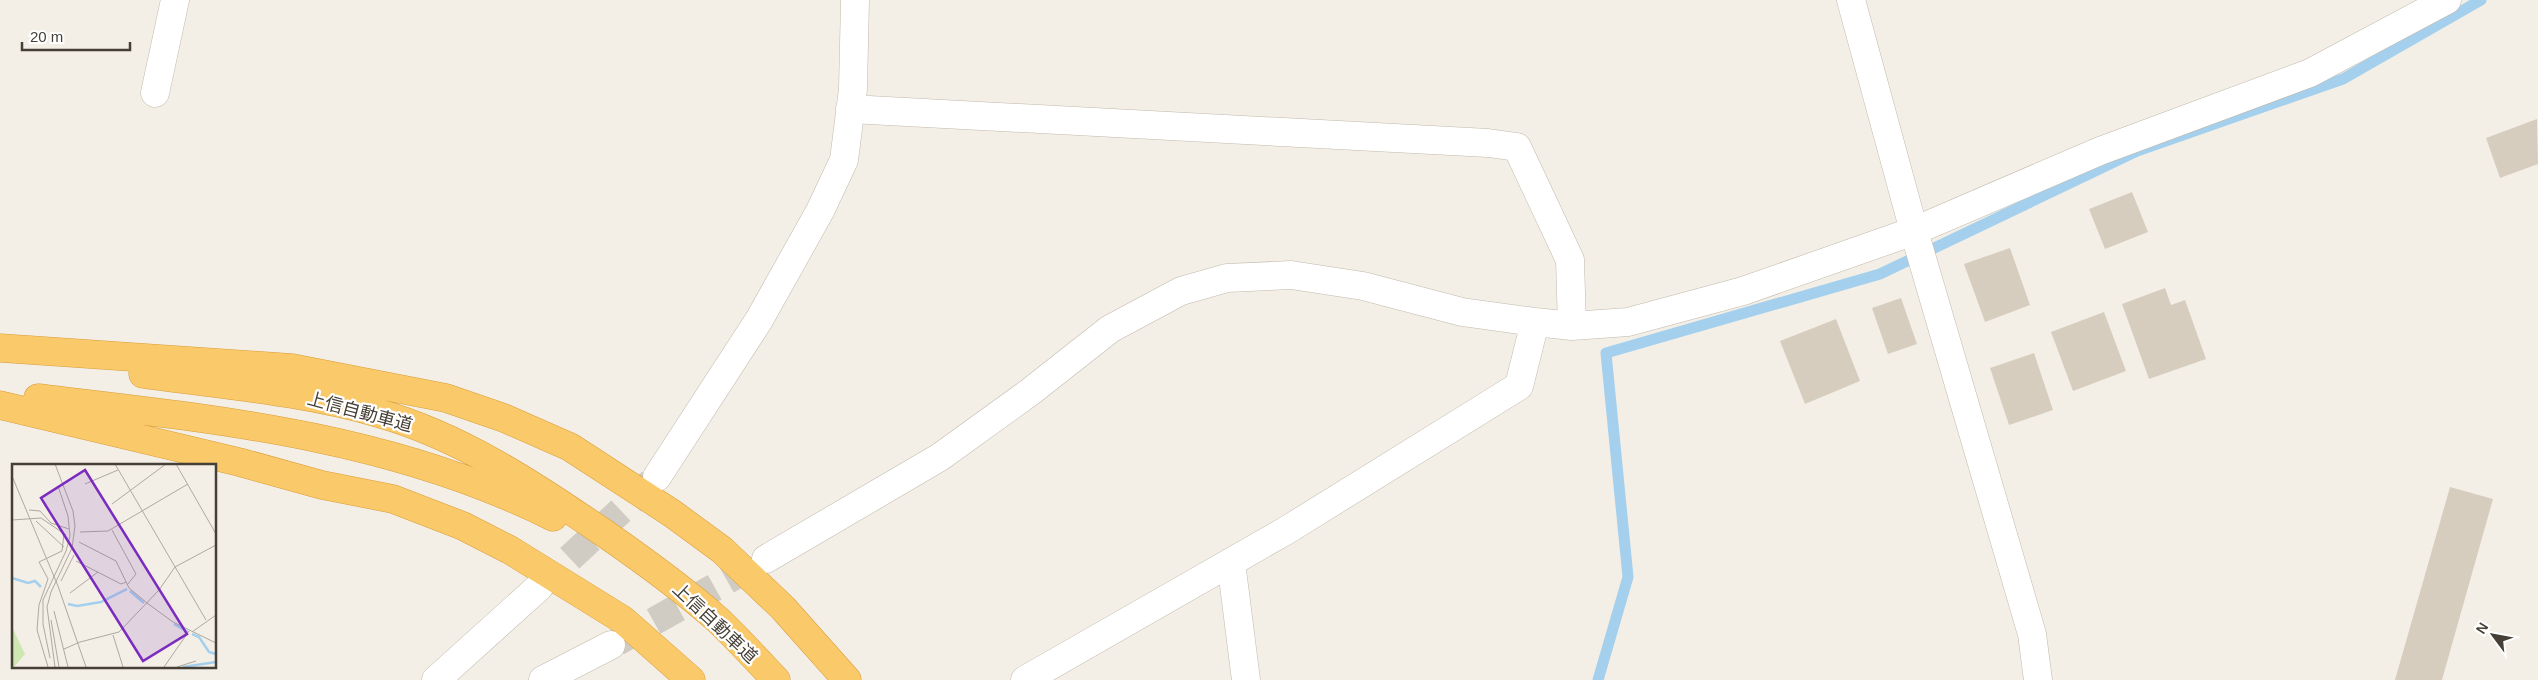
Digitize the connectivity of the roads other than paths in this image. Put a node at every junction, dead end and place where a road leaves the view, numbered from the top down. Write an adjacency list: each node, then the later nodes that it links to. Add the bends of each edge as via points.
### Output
1 (175, 0): 5 (street)
2 (856, 0): 6 (street)
3 (1851, 0): 7 (street)
4 (2447, 0): 7 (street, via 2310,73 2100,151)
5 (154, 93)
6 (850, 109): 9 (street, via 1517,147 1570,260); 14 (street, via 844,160 820,211 759,320)
7 (1915, 233): 9 (street, via 1743,291 1628,322); 27 (street, via 2032,634)
8 (1535, 322): 9 (street); 15 (street, via 1462,312 1362,286 1291,275 1227,278 1181,291 1110,329 940,457); 16 (street, via 1519,386)
9 (1572, 326)
10 (0, 348): 24 (highway, via 292,368 446,398 504,418 570,447 722,550 783,608)
11 (0, 354): 17 (highway, 上信自動車道, via 326,400 379,413 424,429 476,454 556,500)
12 (0, 394): 17 (highway, 上信自動車道, via 152,412 325,438 391,455 462,476 528,504)
13 (0, 405): 22 (highway, via 322,485 393,499 463,526 510,550 623,620)
14 (657, 477)
15 (766, 559)
16 (1231, 562): 25 (street); 26 (street)
17 (653, 567): 23 (highway, 上信自動車道, via 718,621)
18 (539, 587): 21 (street)
19 (611, 645): 20 (street)
20 (559, 676)
21 (436, 680)
22 (691, 680)
23 (776, 680)
24 (847, 680)
25 (1025, 680)
26 (1246, 680)
27 (2038, 680)

